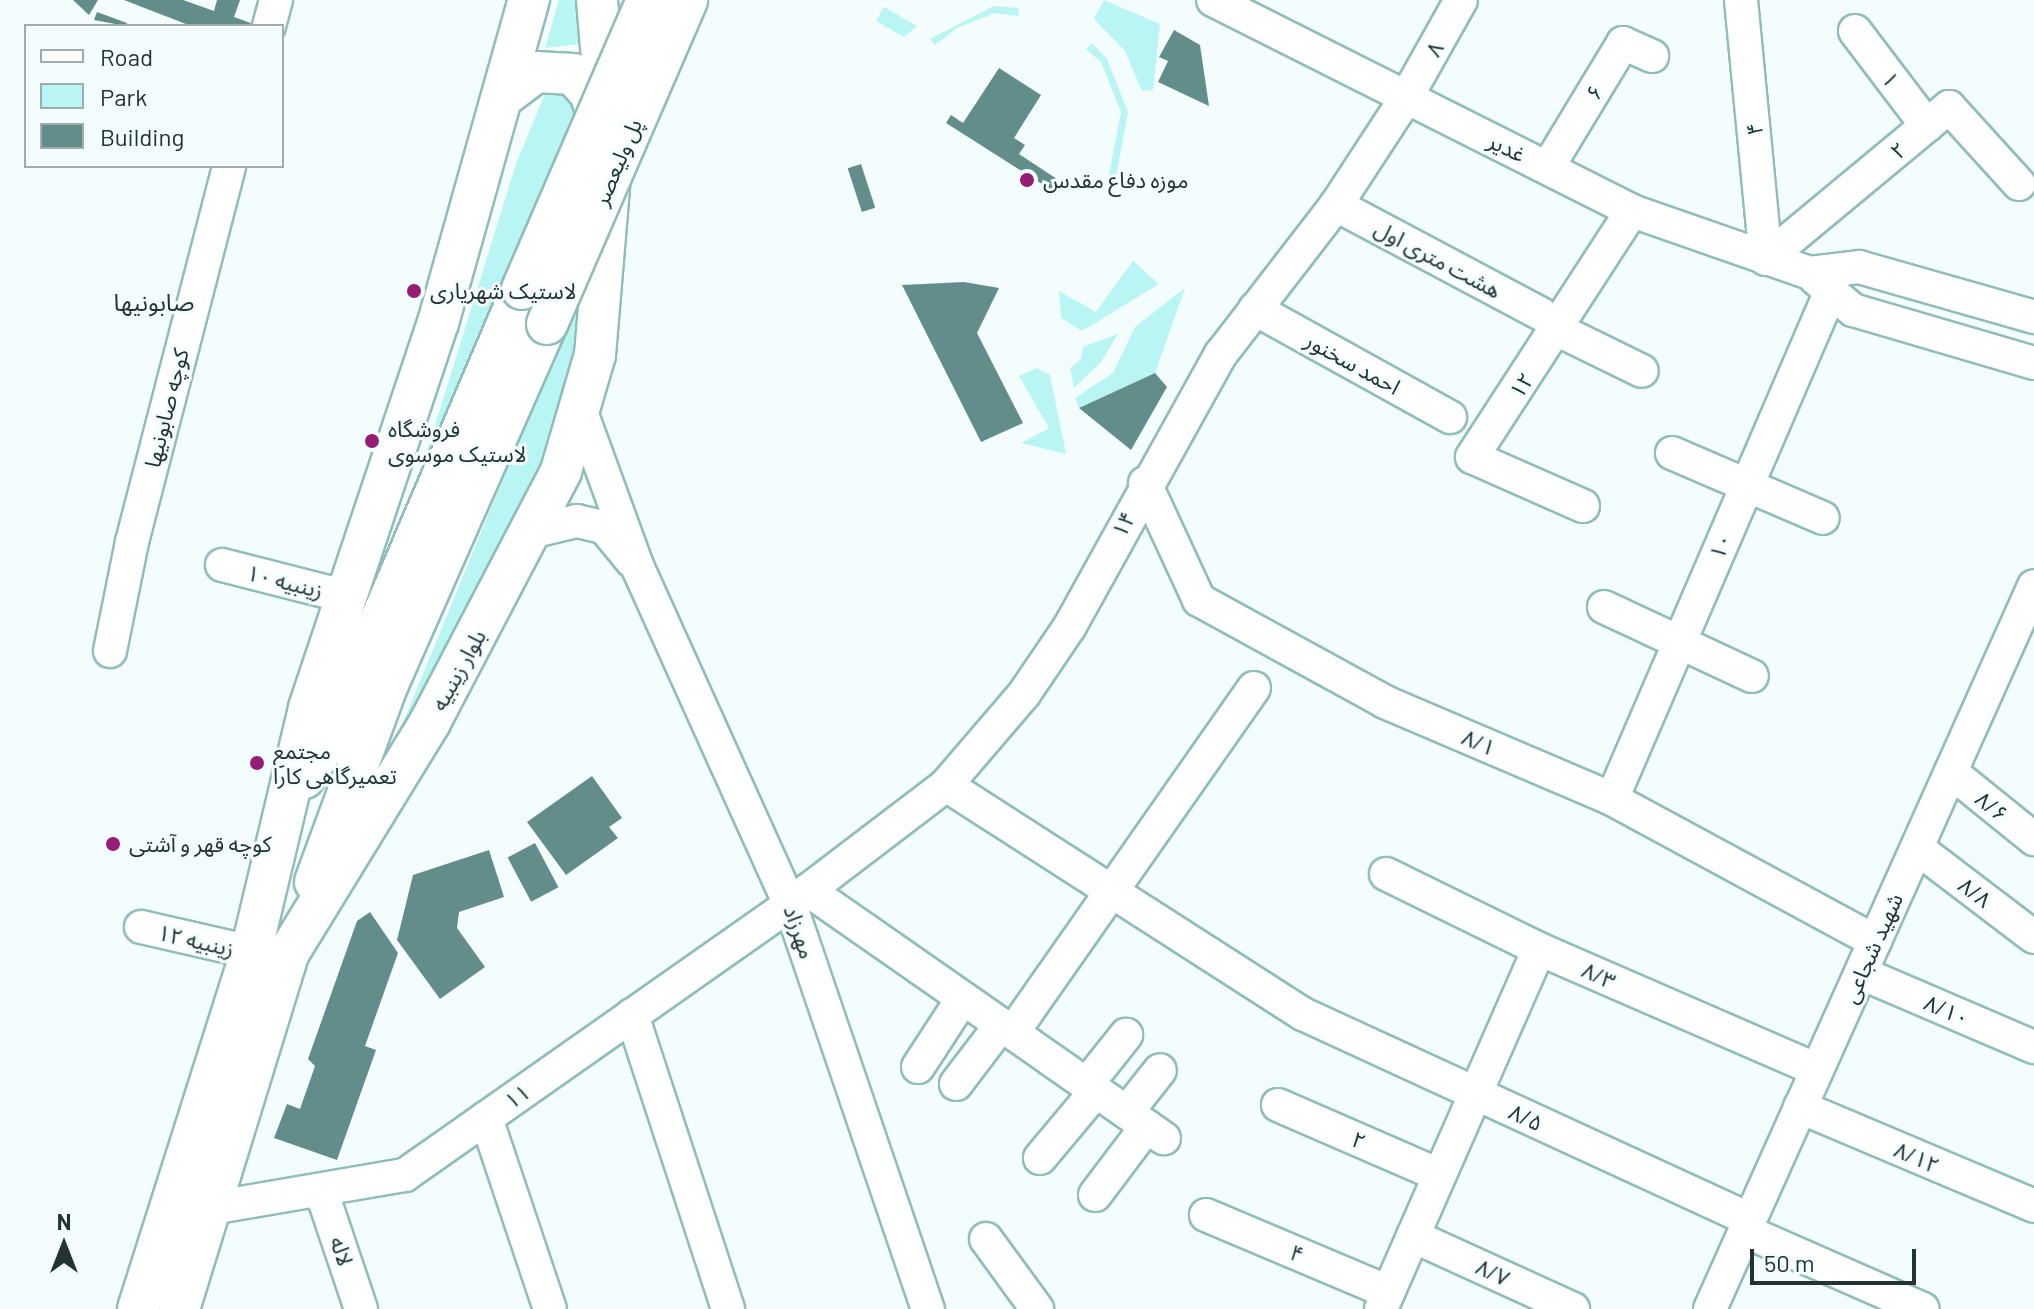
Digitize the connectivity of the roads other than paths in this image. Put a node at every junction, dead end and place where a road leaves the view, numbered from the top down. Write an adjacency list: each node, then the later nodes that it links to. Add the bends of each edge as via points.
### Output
1 (276, 0): 9 (street)
2 (529, 0): 12 (main road, بلوار زینبیه)
3 (597, 0): 15 (main road, بلوار زینبیه)
4 (647, 0): 47 (main road, پل ولیعصر, bridge, via 333,732)
5 (687, 0): 58 (main road, پل ولیعصر, bridge)
6 (1213, 0): 13 (street, غدیر)
7 (1461, 0): 13 (street, ۸)
8 (1741, 0): 21 (street, ۴)
9 (270, 24)
10 (1855, 31): 14 (street, ۱)
11 (1652, 56): 16 (street, ۶, via 1623,43)
12 (504, 96): 15 (main road, via 536,72 573,74 590,93); 39 (main road, بلوار زینبیه)
13 (1406, 98): 16 (street, غدیر); 19 (street, ۱۴)
14 (1927, 126): 18 (street, ۲, via 1949,107); 21 (street, ۲)
15 (610, 151): 28 (main road, بلوار زینبیه, via 603,303)
16 (1548, 167): 20 (street, غدیر)
17 (228, 168): 42 (street, کوچه صابونیها, via 132,542)
18 (2019, 184)
19 (1336, 205): 23 (street, ۱۴); 25 (street, هشت متری اول)
20 (1632, 211): 21 (street, غدیر); 25 (street, ۱۲)
21 (1766, 259): 22 (street, غدیر)
22 (1820, 283): 24 (street, via 1859,267); 26 (street, via 1853,310); 32 (street, ۱۰)
23 (1255, 309): 29 (street, احمد سخنور); 31 (street, ۱۴)
24 (2034, 317)
25 (1550, 322): 27 (street, هشت متری اول); 33 (street, ۱۲, via 1472,457)
26 (2034, 363)
27 (1642, 371)
28 (580, 409): 35 (main road, بلوار زینبیه); 37 (street)
29 (1450, 417)
30 (1672, 453): 32 (street)
31 (1145, 483): 46 (street, ۱۴, via 1070,626 1024,694); 48 (street, ۸/۱, via 1199,600 1385,702)
32 (1744, 484): 34 (street); 41 (street, ۱۰)
33 (1583, 506)
34 (1823, 518)
35 (535, 531): 37 (street, via 577,521 604,527); 58 (main road, بلوار زینبیه, via 366,833)
36 (222, 565): 39 (street, زینبیه ۱۰)
37 (638, 568): 53 (street, مهرزاد)
38 (2034, 587): 45 (street, شهید شجاعی)
39 (348, 597): 47 (main road, بلوار زینبیه, via 309,708)
40 (1604, 607): 41 (street)
41 (1681, 643): 43 (street); 48 (street, ۱۰)
42 (110, 651)
43 (1752, 676)
44 (1254, 688): 52 (street)
45 (1951, 772): 49 (street, ۸/۶); 50 (street, شهید شجاعی)
46 (946, 785): 52 (street, ۸/۵); 53 (street, ۱۴)
47 (291, 797): 58 (main road, بلوار زینبیه)
48 (1612, 799): 56 (street, ۸/۱)
49 (2034, 839)
50 (1917, 848): 55 (street, ۸/۸); 56 (street, شهید شجاعی)
51 (1386, 874): 57 (street, ۸/۳)
52 (1112, 891): 62 (street); 70 (street, ۸/۵, via 1303,1014)
53 (799, 897): 60 (street); 61 (street, ۱۱); 91 (street, مهرزاد)
54 (141, 927): 58 (street, زینبیه ۱۲)
55 (2034, 937)
56 (1875, 941): 59 (street, شهید شجاعی)
57 (1539, 949): 67 (street, ۸/۳); 70 (street)
58 (270, 953): 80 (main road, بلوار زینبیه); 86 (main road, بلوار زینبیه)
59 (1861, 973): 64 (street, ۸/۱۰); 67 (street, شهید شجاعی)
60 (963, 998): 62 (street); 65 (street)
61 (632, 1015): 73 (street, ۱۱); 90 (street)
62 (1007, 1028): 68 (street); 69 (street)
63 (1126, 1035): 69 (street)
64 (2034, 1047)
65 (918, 1067)
66 (1160, 1070): 74 (street)
67 (1817, 1070): 72 (street, شهید شجاعی)
68 (956, 1084)
69 (1092, 1087): 74 (street); 75 (street)
70 (1476, 1093): 76 (street); 82 (street, ۸/۵)
71 (1278, 1105): 76 (street, ۲)
72 (1800, 1107): 79 (street, ۸/۱۲); 82 (street, شهید شجاعی)
73 (486, 1118): 77 (street, ۱۱, via 405,1175); 89 (street)
74 (1146, 1125): 78 (street)
75 (1040, 1158)
76 (1439, 1175): 83 (street)
77 (322, 1193): 80 (street, ۱۱); 88 (street, لاله)
78 (1095, 1195)
79 (2034, 1206)
80 (211, 1208): 87 (main road, بلوار زینبیه)
81 (1206, 1215): 85 (street, ۴)
82 (1747, 1226): 94 (street, شهید شجاعی); 95 (street, ۸/۵)
83 (1413, 1236): 85 (street); 93 (street, ۸/۷)
84 (986, 1239): 92 (street)
85 (1384, 1300)
86 (138, 1309)
87 (179, 1309)
88 (361, 1309)
89 (550, 1309)
90 (728, 1309)
91 (928, 1309)
92 (1037, 1309)
93 (1573, 1309)
94 (1710, 1309)
95 (1923, 1309)

